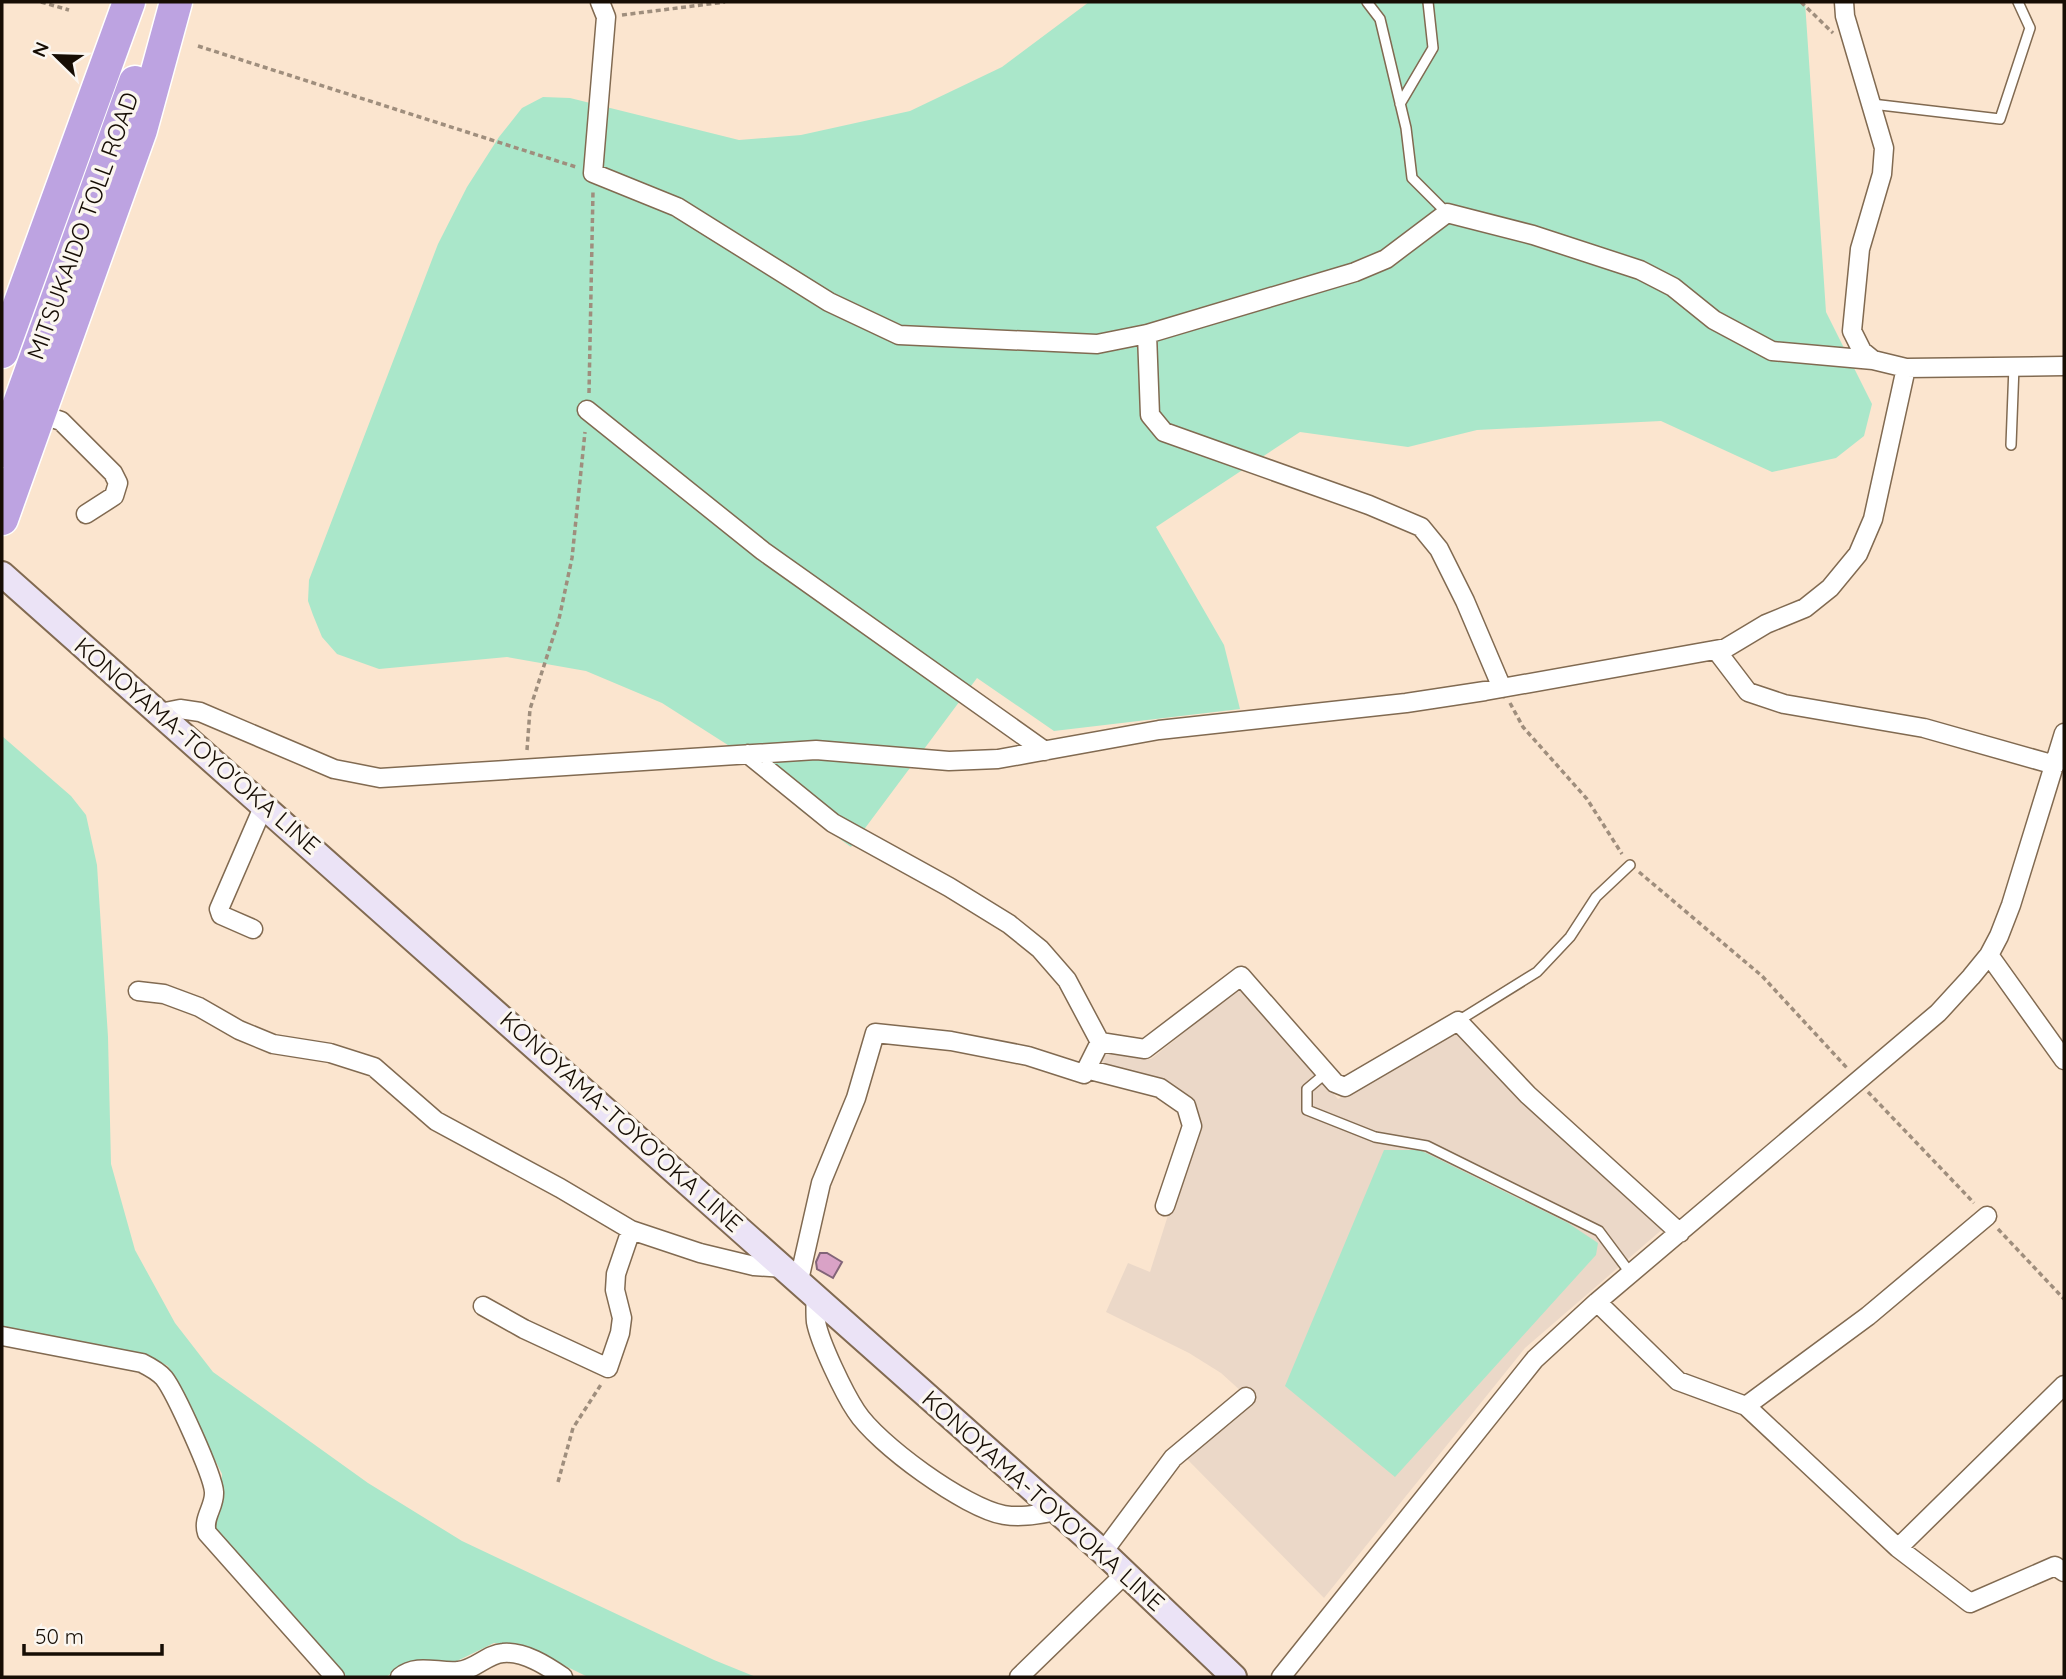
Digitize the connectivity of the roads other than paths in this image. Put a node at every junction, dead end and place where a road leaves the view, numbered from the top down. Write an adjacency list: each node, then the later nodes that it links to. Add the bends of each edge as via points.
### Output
1 (118, 2): 13 (highway, via 71,108)
2 (129, 2): 15 (highway, MITSUKAIDO TOLL ROAD)
3 (164, 2): 23 (highway, MITSUKAIDO TOLL ROAD)
4 (176, 2): 21 (highway, via 141,130)
5 (1367, 2): 10 (lane, via 1380,19)
6 (1428, 2): 10 (lane, via 1433,47)
7 (1844, 2): 11 (street)
8 (2018, 2): 11 (lane, via 2030,28 2000,118)
9 (603, 10): 14 (street, via 593,173 677,206 829,302 899,335 1097,344)
10 (1400, 104): 12 (lane, via 1412,177)
11 (1871, 104): 16 (street, via 1884,148 1882,174 1860,249 1852,331 1862,351)
12 (1447, 213): 14 (street, via 1386,259 1355,272); 16 (street, via 1640,270 1673,287 1714,320 1772,351)
13 (2, 292)
14 (1147, 334): 28 (street, via 1150,415 1164,432 1421,527 1439,550 1465,601)
15 (2, 352)
16 (1873, 360): 19 (street)
17 (2014, 365): 18 (street); 19 (street); 22 (lane)
18 (2064, 366)
19 (1906, 368): 27 (street, via 1873,519 1858,554 1830,588 1805,608)
20 (587, 410): 31 (street, via 763,551)
21 (40, 414): 24 (street, via 61,421 118,483 114,496); 25 (highway)
22 (2011, 445)
23 (2, 451)
24 (86, 514)
25 (2, 519)
26 (2, 574): 29 (main road, KONOYAMA-TOYO'OKA LINE)
27 (1716, 650): 28 (street); 33 (street, via 1748,692 1784,704 1924,728)
28 (1502, 688): 31 (street, via 1159,730)
29 (160, 713): 32 (street, via 200,712 334,769 380,778); 34 (main road, KONOYAMA-TOYO'OKA LINE)
30 (2064, 733): 33 (street)
31 (1045, 751): 32 (street, via 949,761 816,750)
32 (748, 754): 40 (street, via 833,823 949,887 1040,949 1067,980)
33 (2055, 765): 37 (street, via 2011,905)
34 (264, 806): 36 (street, via 219,909 221,915); 49 (main road, KONOYAMA-TOYO'OKA LINE)
35 (1630, 865): 39 (lane, via 1596,897 1570,937 1537,972)
36 (253, 929)
37 (1989, 955): 41 (street); 47 (street, via 1938,1013)
38 (138, 992): 46 (street, via 164,994 199,1007 272,1044 330,1053 374,1067 436,1121)
39 (1458, 1021): 43 (street, via 1345,1087); 47 (street, via 1528,1095)
40 (1100, 1042): 42 (street); 43 (street, via 1145,1049 1241,976)
41 (2061, 1050)
42 (1086, 1069): 44 (street, via 1160,1088 1186,1106 1192,1126); 49 (street, via 1084,1074 1028,1056 875,1033 856,1098 821,1183)
43 (1326, 1073): 48 (lane, via 1307,1088 1307,1110 1376,1137 1427,1146 1599,1231)
44 (1165, 1206)
45 (1987, 1216): 55 (street, via 1868,1316)
46 (631, 1230): 49 (street); 51 (street, via 616,1274 622,1318 608,1368)
47 (1680, 1233): 48 (street)
48 (1631, 1274): 50 (street)
49 (800, 1281): 56 (main road, KONOYAMA-TOYO'OKA LINE); 56 (street, via 855,1411 873,1432 936,1481 984,1509 1026,1517)
50 (1597, 1302): 55 (street, via 1678,1381); 66 (street, via 1535,1359)
51 (483, 1306)
52 (2, 1336): 61 (street, via 142,1363 164,1378 188,1424 214,1492 207,1533)
53 (2064, 1385): 57 (street)
54 (1246, 1397): 58 (street, via 1173,1458)
55 (1746, 1406): 57 (street)
56 (1058, 1511): 58 (main road, KONOYAMA-TOYO'OKA LINE)
57 (1898, 1548): 59 (street, via 1970,1604 2055,1566)
58 (1103, 1552): 60 (main road, KONOYAMA-TOYO'OKA LINE)
59 (2064, 1572)
60 (1126, 1573): 64 (street); 65 (main road, KONOYAMA-TOYO'OKA LINE)
61 (335, 1677)
62 (400, 1677): 63 (street, via 422,1669 470,1669 502,1653 530,1659)
63 (564, 1677)
64 (1019, 1677)
65 (1234, 1677)
66 (1281, 1677)

